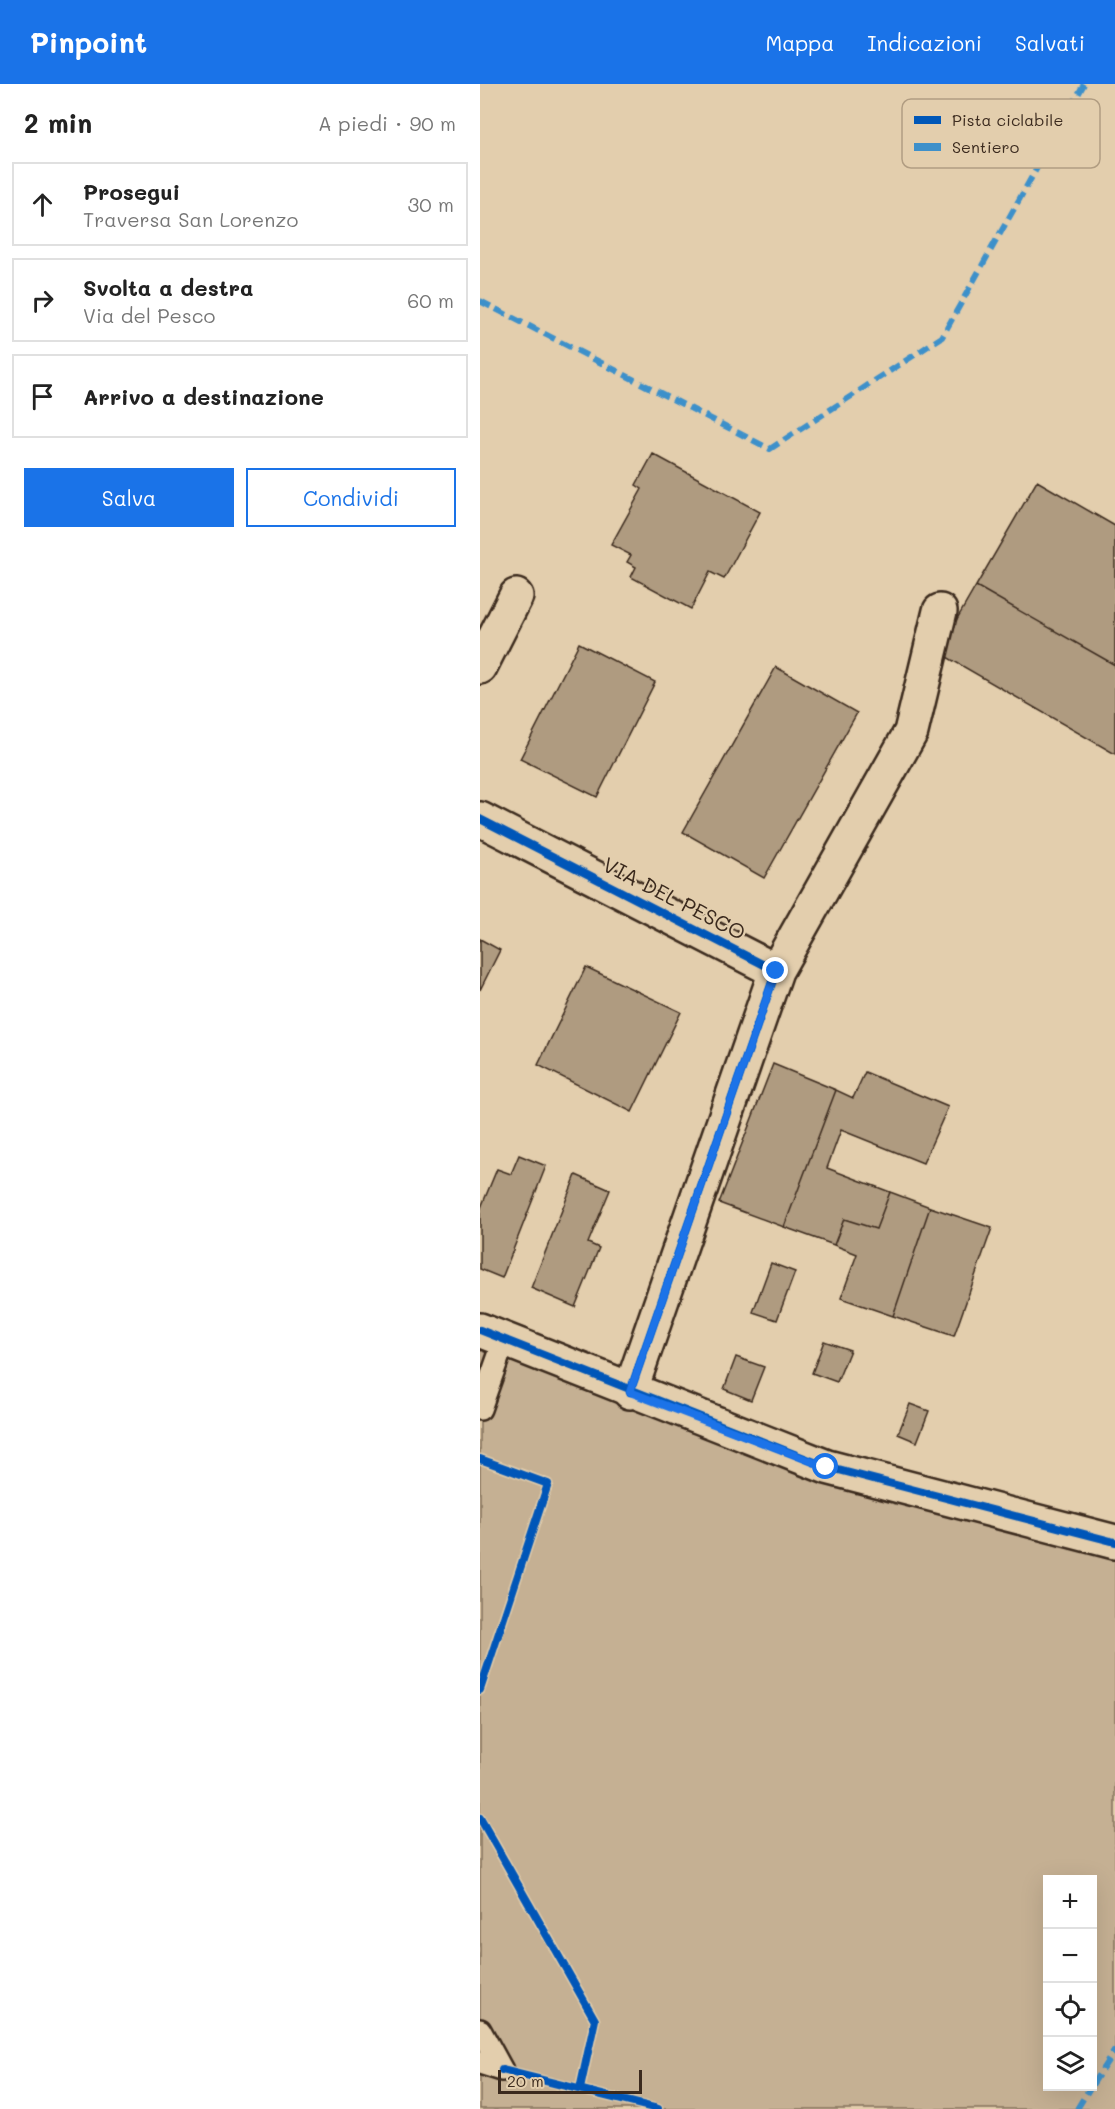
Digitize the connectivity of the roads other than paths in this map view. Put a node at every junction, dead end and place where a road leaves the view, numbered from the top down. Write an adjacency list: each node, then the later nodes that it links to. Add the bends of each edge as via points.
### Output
1 (516, 596): 3 (street)
2 (940, 611): 5 (street, via 911,732)
3 (480, 667)
4 (480, 819): 5 (street, VIA DEL PESCO)
5 (776, 971): 7 (street)
6 (492, 1335): 7 (street); 8 (lane)
7 (630, 1392): 9 (street, via 826,1467)
8 (480, 1408)
9 (1115, 1542)
10 (480, 2030): 11 (lane, via 502,2070)
11 (480, 2063)

